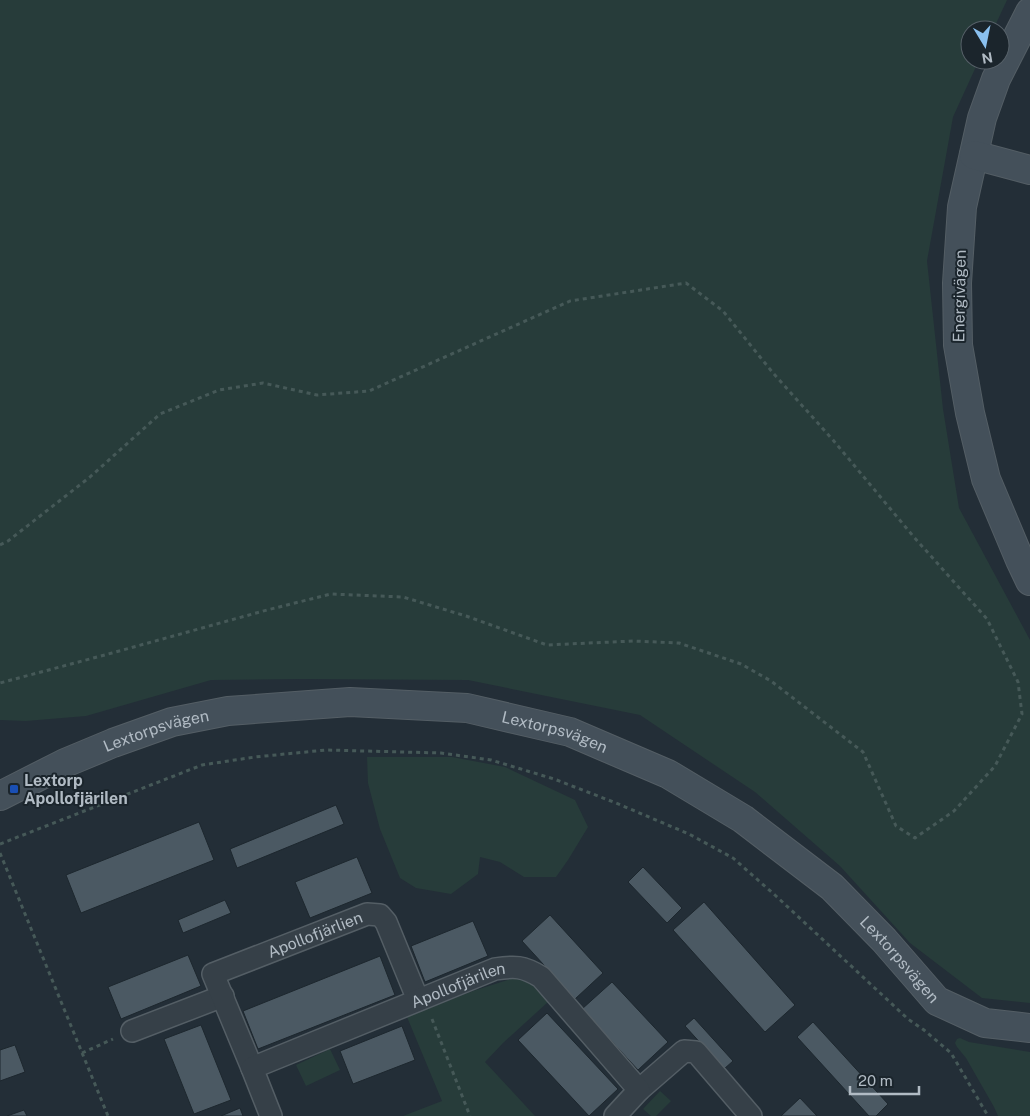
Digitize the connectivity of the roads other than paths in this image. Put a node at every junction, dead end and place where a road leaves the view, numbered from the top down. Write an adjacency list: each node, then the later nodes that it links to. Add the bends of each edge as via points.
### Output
1 (1030, 12): 2 (street, Energivägen, via 996,79 982,118)
2 (974, 155): 3 (street); 4 (street, Energivägen, via 962,207 957,283 958,344 986,479)
3 (1030, 170)
4 (1030, 581)
5 (0, 796): 8 (street, Lextorpsvägen, via 65,762 113,743 172,722 228,711 350,702 467,708 570,732 668,774 743,819 832,887 937,1001 985,1023)
6 (222, 996): 7 (street, Apollofjärlien, via 213,974 367,914 380,915 386,922); 9 (street); 10 (street, Apollofjärlien)
7 (421, 999): 10 (street, Apollofjärilen); 11 (street, Apollofjärilen, via 495,968 528,969 541,977)
8 (1030, 1028)
9 (132, 1031)
10 (252, 1068): 12 (street)
11 (639, 1090): 13 (street); 14 (street, via 684,1051 696,1052)
12 (271, 1116)
13 (614, 1116)
14 (751, 1116)

